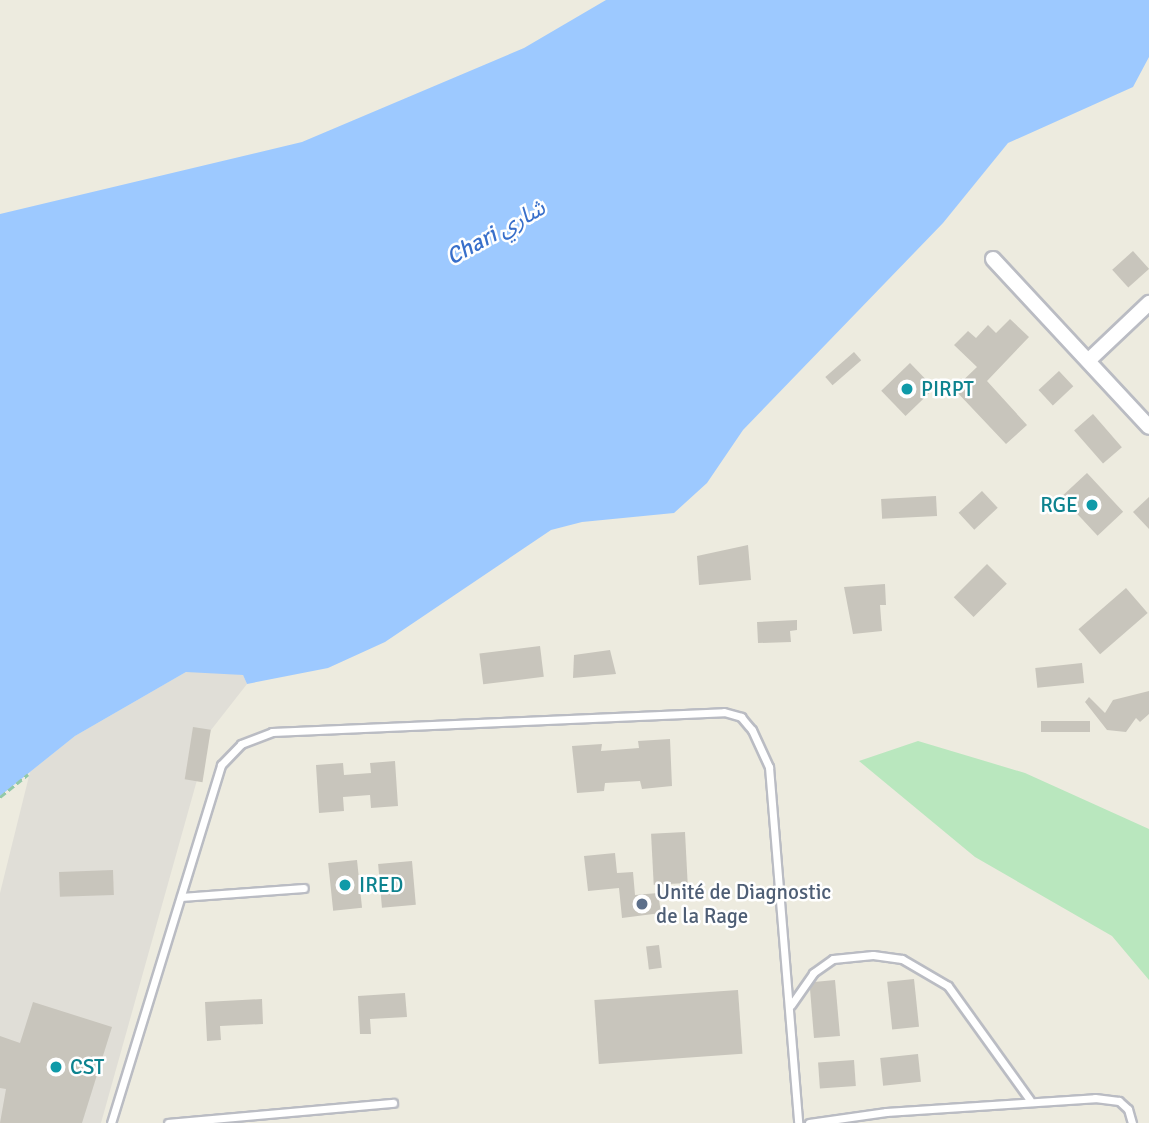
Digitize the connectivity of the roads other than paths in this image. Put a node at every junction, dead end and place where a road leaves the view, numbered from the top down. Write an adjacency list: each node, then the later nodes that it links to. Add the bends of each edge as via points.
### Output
1 (993, 259): 3 (street)
2 (1149, 303): 3 (street)
3 (1089, 360): 4 (street)
4 (1149, 427)
5 (304, 888): 6 (lane)
6 (181, 897): 7 (lane, via 221,765 241,744 272,732 724,712 741,717 752,730 769,767); 10 (lane)
7 (790, 1005): 8 (lane, via 813,973 833,958 873,955 902,959 948,986); 12 (lane)
8 (1030, 1100): 13 (lane); 14 (lane, via 1119,1101 1128,1109)
9 (393, 1103): 11 (lane)
10 (111, 1123)
11 (167, 1123)
12 (798, 1123)
13 (809, 1123)
14 (1132, 1123)

